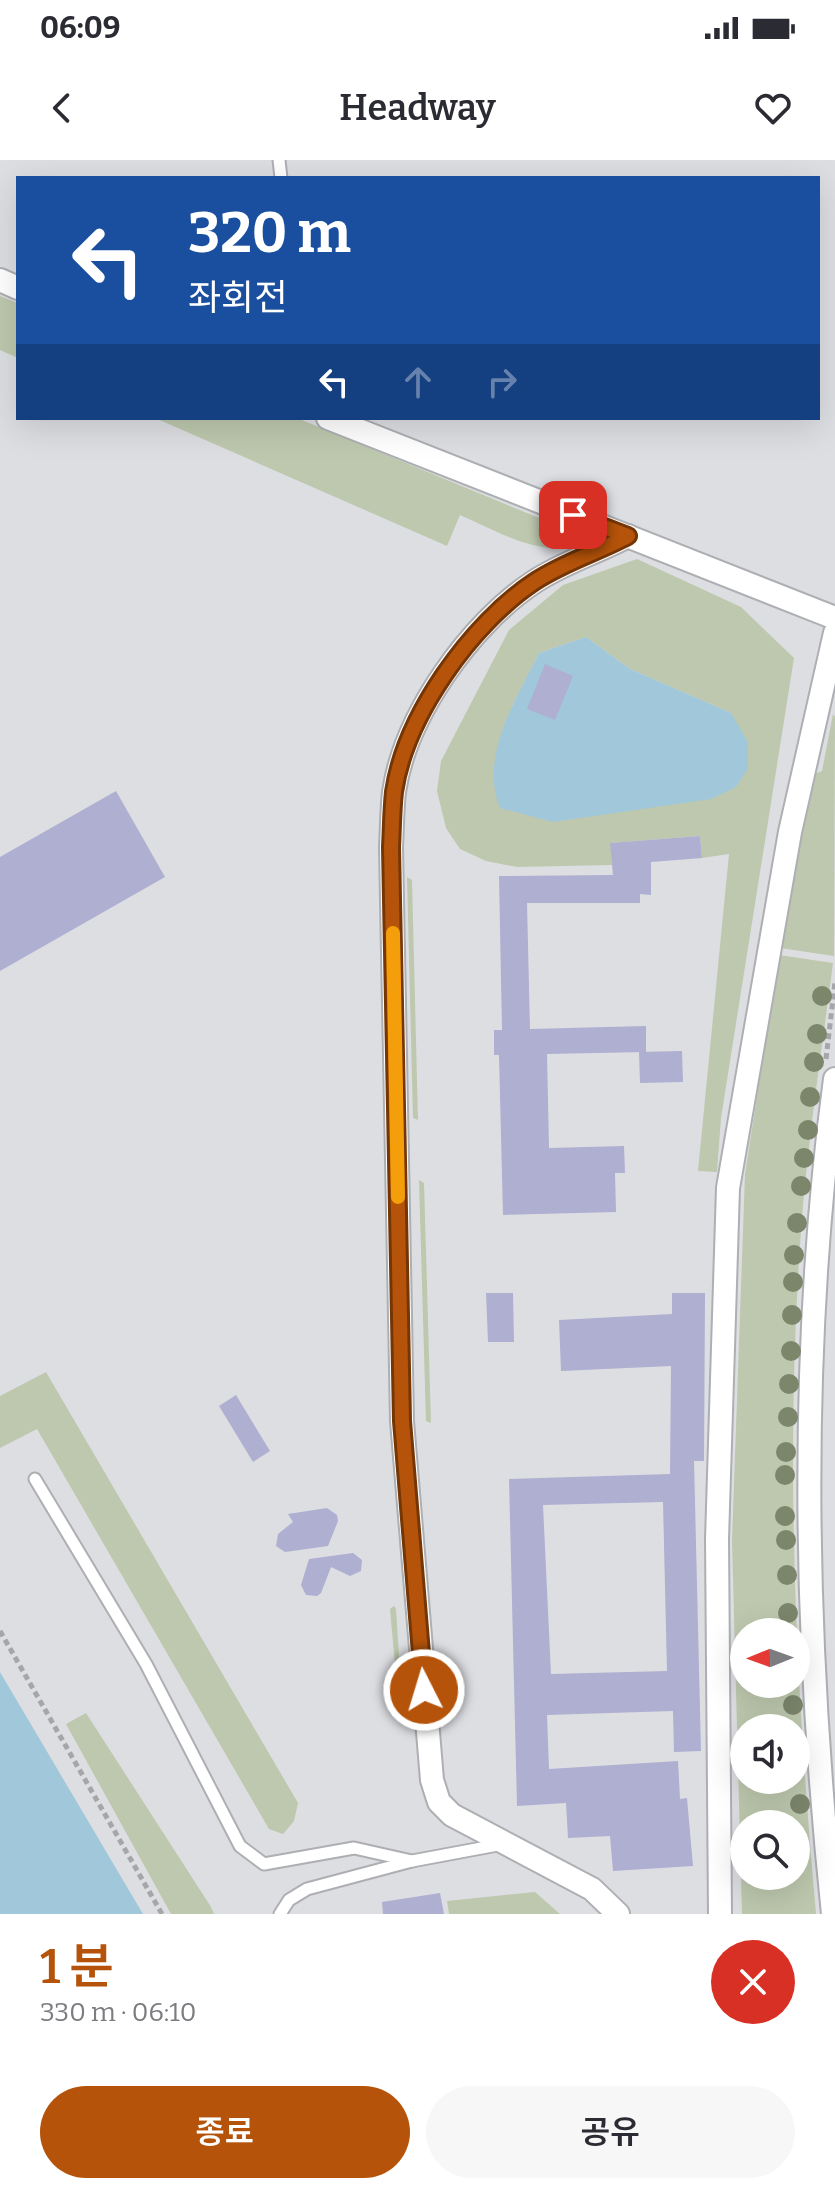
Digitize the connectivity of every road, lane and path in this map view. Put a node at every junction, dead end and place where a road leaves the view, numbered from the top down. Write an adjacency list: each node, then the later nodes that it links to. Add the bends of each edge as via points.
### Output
1 (333, 420): 2 (street)
2 (628, 536): 3 (street); 10 (street, via 535,581 460,649 432,693 394,790 402,1421 432,1780 439,1802 452,1815)
3 (835, 618)
4 (835, 633): 15 (street, via 790,832 728,1188 717,1539)
5 (835, 1079): 6 (street)
6 (826, 1240): 9 (street, via 810,1534)
7 (35, 1479): 11 (lane, via 146,1664 240,1846 264,1864 354,1848)
8 (0, 1631): 12 (path)
9 (828, 1790): 16 (street)
10 (507, 1843): 11 (lane); 14 (street, via 592,1889)
11 (412, 1861): 13 (lane, via 307,1889 289,1900)
12 (162, 1914)
13 (280, 1914)
14 (618, 1914)
15 (720, 1914)
16 (833, 1914)

